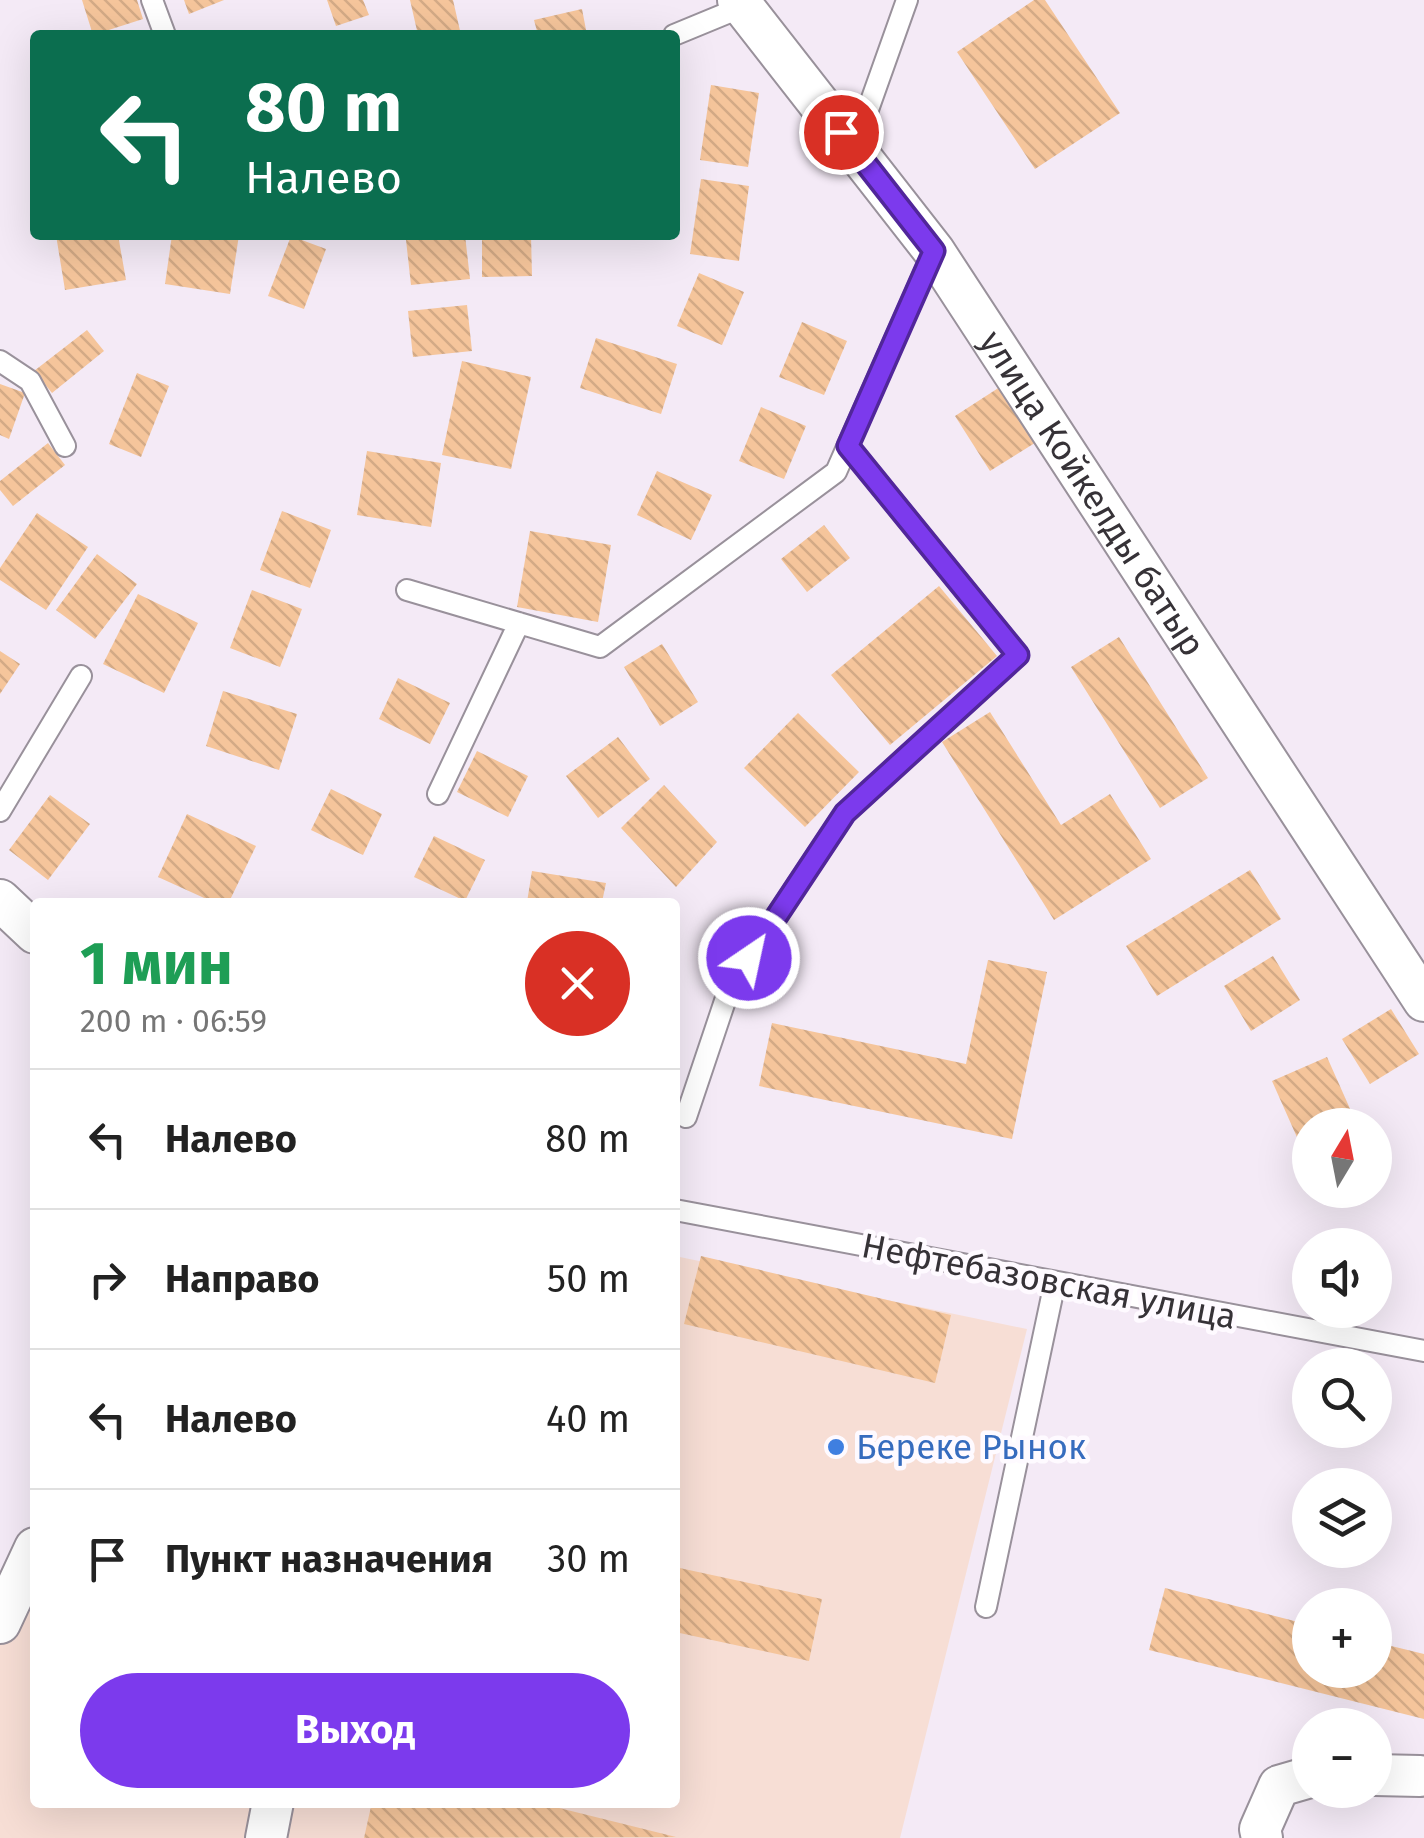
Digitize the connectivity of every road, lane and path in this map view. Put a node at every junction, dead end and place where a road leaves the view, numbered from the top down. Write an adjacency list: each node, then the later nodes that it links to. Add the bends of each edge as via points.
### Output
1 (152, 0): 4 (lane)
2 (907, 0): 6 (lane)
3 (740, 4): 5 (lane); 6 (street, улица Койкелды батыр)
4 (163, 30)
5 (680, 32)
6 (854, 149): 7 (street, улица Койкелды батыр)
7 (934, 251): 10 (lane); 18 (street, улица Койкелды батыр)
8 (0, 361): 9 (lane, via 30,381)
9 (65, 446)
10 (848, 446): 12 (lane, via 836,472 600,647); 19 (lane, via 1018,655 845,813 730,986)
11 (407, 590): 12 (lane)
12 (520, 623): 14 (lane)
13 (81, 676): 15 (lane)
14 (438, 794)
15 (0, 811)
16 (0, 900): 17 (street)
17 (30, 928)
18 (1424, 1002)
19 (686, 1117)
20 (680, 1211): 21 (lane, Нефтебазовская улица)
21 (1055, 1282): 22 (lane, Нефтебазовская улица); 24 (lane)
22 (1424, 1351)
23 (30, 1559): 25 (street)
24 (986, 1607)
25 (0, 1623)
26 (1392, 1775): 27 (street)
27 (1420, 1776)
28 (1292, 1782): 31 (street, via 1278,1786)
29 (272, 1808): 30 (street)
30 (266, 1838)
31 (1262, 1838)

